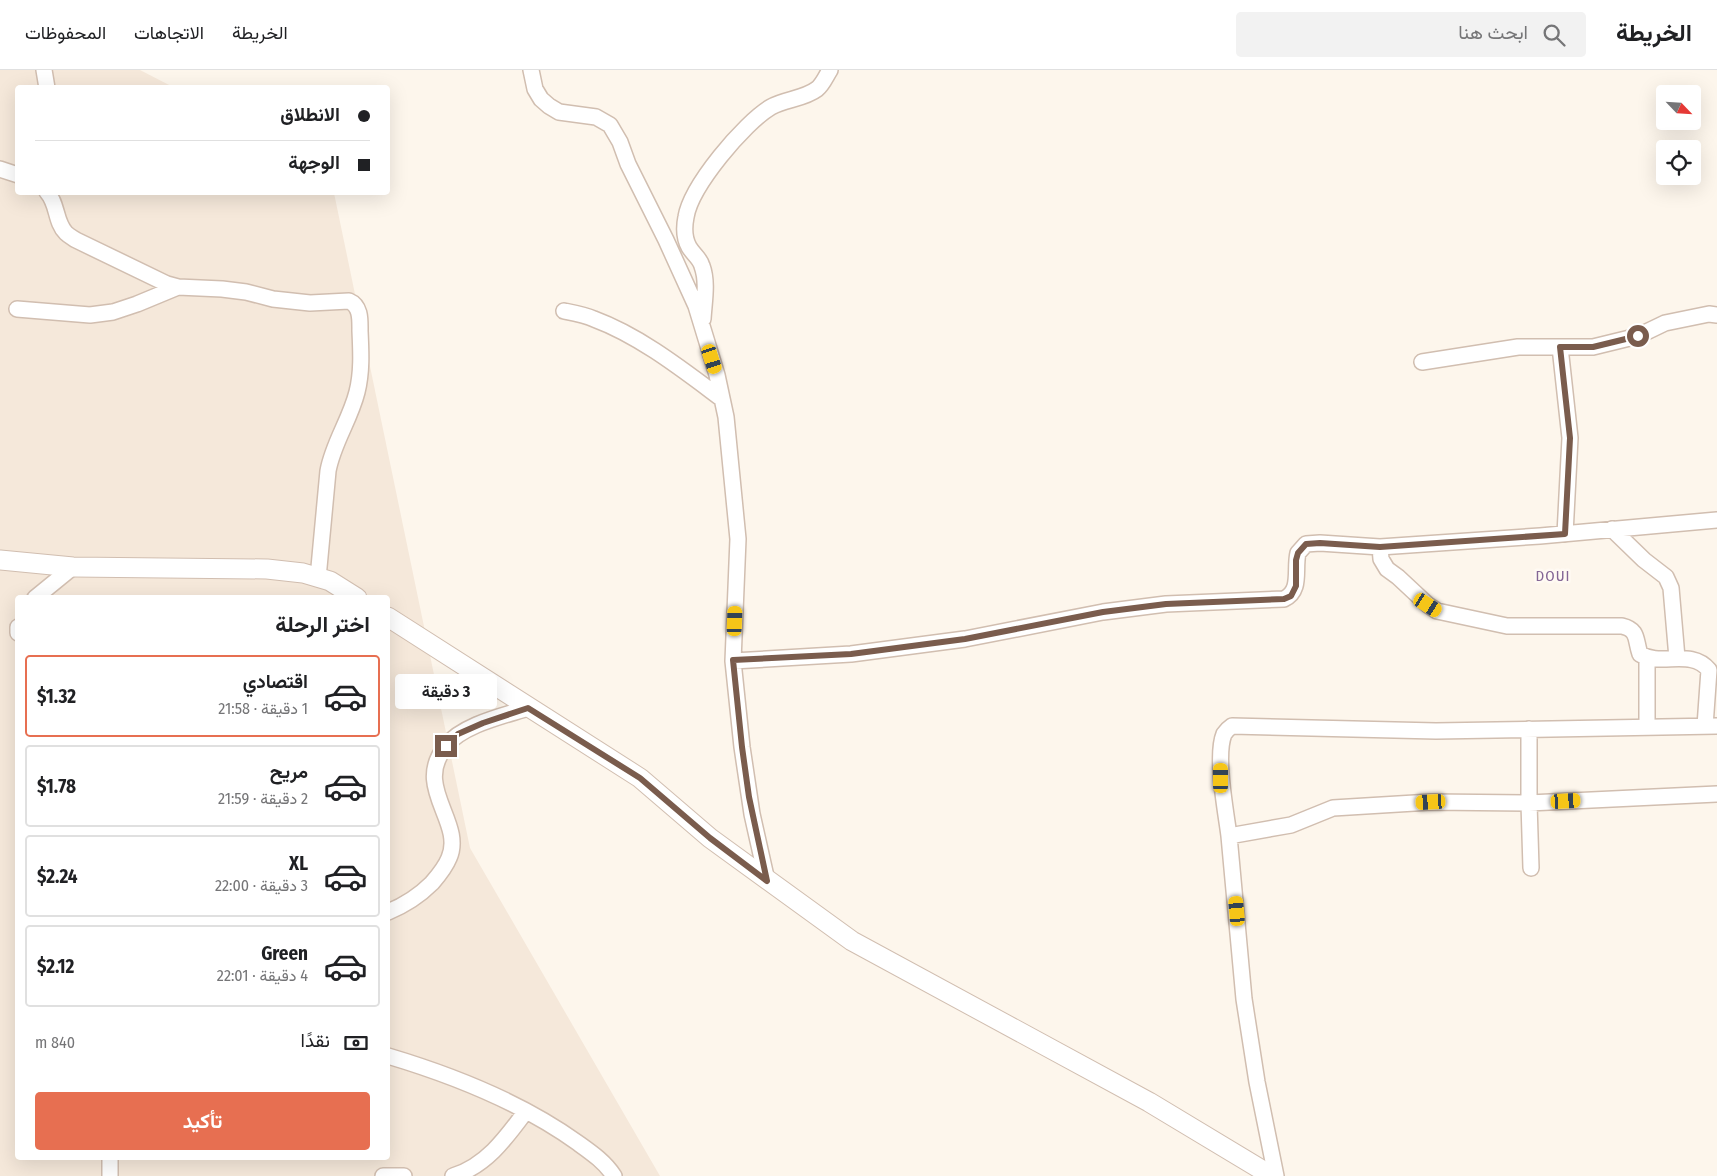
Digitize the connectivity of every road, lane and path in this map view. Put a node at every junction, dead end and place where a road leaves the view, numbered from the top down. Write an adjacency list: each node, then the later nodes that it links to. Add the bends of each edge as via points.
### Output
1 (44, 70): 4 (street)
2 (530, 70): 10 (street, via 541,100 549,106 559,112 596,116 610,125 696,306)
3 (830, 70): 10 (street, via 817,88 773,106 732,141 691,200 684,228 689,247 702,265 704,274)
4 (46, 85)
5 (49, 195): 6 (street, via 66,233)
6 (178, 287): 7 (street, via 113,312 90,316); 20 (street, via 230,290 310,303 349,301 357,307 361,367 357,393 331,455)
7 (17, 309)
8 (564, 311): 13 (street, via 594,319 620,331 662,355)
9 (1717, 315): 11 (street, via 1665,323 1638,336 1593,347)
10 (702, 328): 13 (street)
11 (1560, 347): 12 (street, via 1518,347); 16 (street, via 1570,438)
12 (1422, 362)
13 (722, 399): 26 (street, via 738,538)
14 (1717, 520): 15 (street)
15 (1612, 529): 16 (street); 25 (street, via 1666,577 1671,588)
16 (1565, 534): 17 (street)
17 (1380, 547): 24 (street, via 1381,559 1387,570 1437,611 1507,626 1631,628 1640,654); 26 (street, via 1306,544 1296,560 1296,586 1291,596 1284,599 1166,604 1103,612 965,639 851,654)
18 (0, 560): 19 (street)
19 (72, 567): 20 (street, via 266,569); 21 (street)
20 (318, 578): 22 (street, via 330,581)
21 (39, 595)
22 (352, 595)
23 (390, 618): 27 (street)
24 (1647, 658): 25 (street); 29 (street)
25 (1677, 658): 28 (street, via 1697,661 1709,670)
26 (733, 660): 35 (street, via 747,785)
27 (528, 708): 35 (street, via 640,778 710,838); 36 (street, via 475,726 458,734 446,746 437,761 433,779 450,830 450,857 440,874 421,894)
28 (1711, 726): 29 (street)
29 (1647, 727): 30 (street)
30 (1529, 729): 32 (street); 33 (street, via 1436,731 1232,726 1224,734 1221,778)
31 (1717, 794): 32 (street)
32 (1529, 803): 33 (street, via 1431,802 1333,808 1291,825); 34 (street)
33 (1229, 836): 43 (street, via 1244,999)
34 (1531, 868)
35 (767, 881): 43 (street, via 852,941 1149,1102)
36 (390, 911)
37 (390, 1057): 38 (street, via 427,1067 502,1097)
38 (526, 1111): 41 (street, via 505,1140 486,1158); 42 (street, via 606,1164)
39 (383, 1176): 40 (street)
40 (404, 1176)
41 (453, 1176)
42 (614, 1176)
43 (1274, 1176)

